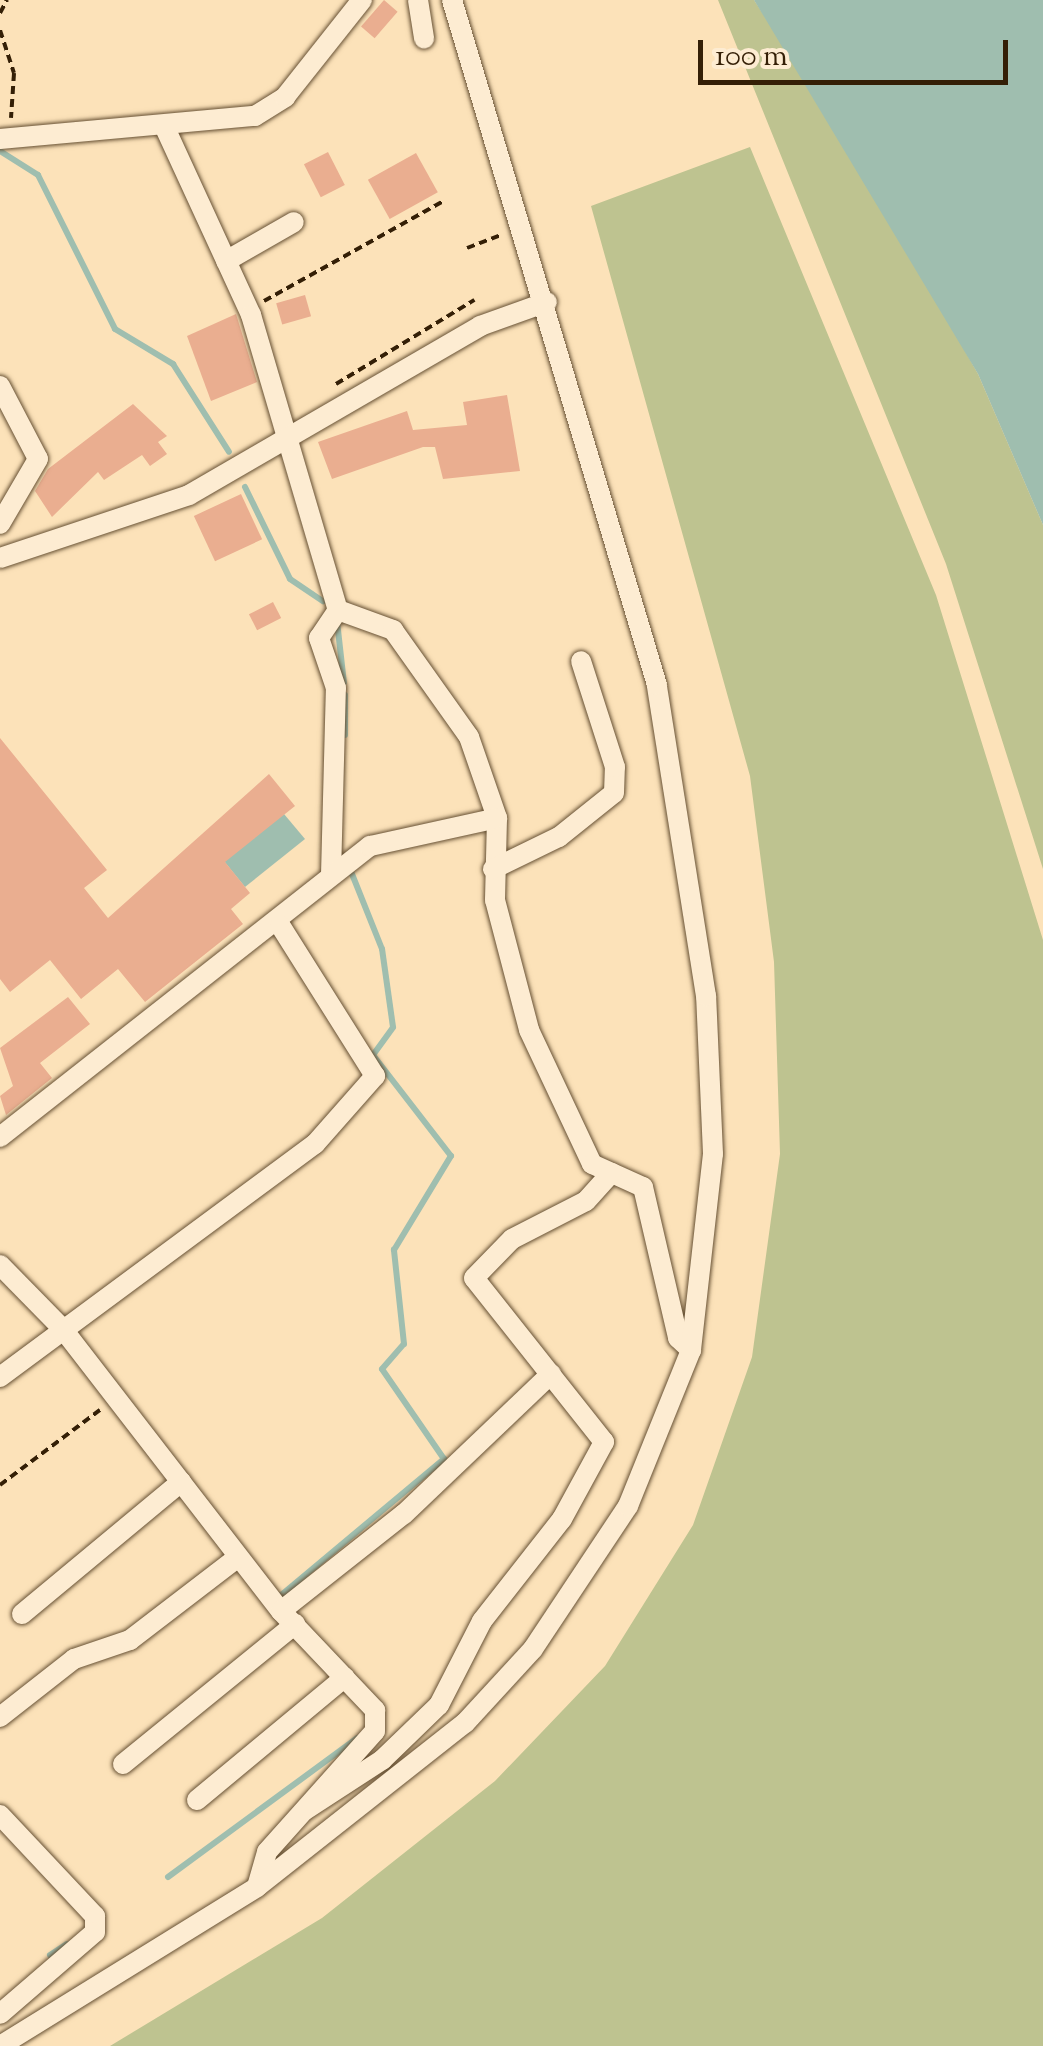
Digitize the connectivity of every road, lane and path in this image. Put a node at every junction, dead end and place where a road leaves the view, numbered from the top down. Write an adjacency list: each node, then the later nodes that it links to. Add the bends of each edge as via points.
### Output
1 (7, 0): 5 (path)
2 (362, 0): 8 (street, via 270,107 221,125)
3 (418, 0): 7 (street)
4 (452, 0): 16 (street)
5 (0, 13)
6 (0, 30): 9 (path, via 14,73)
7 (424, 39)
8 (166, 130): 9 (street); 14 (street)
9 (5, 140)
10 (444, 201): 17 (path)
11 (294, 222): 14 (street)
12 (501, 235): 13 (path)
13 (467, 248)
14 (226, 261): 17 (street)
15 (474, 300): 19 (path)
16 (547, 302): 20 (street, via 480,326); 33 (street, via 657,685 706,996 713,1154)
17 (249, 310): 20 (street)
18 (0, 386): 21 (street, via 38,459)
19 (332, 386)
20 (292, 437): 22 (street, via 189,495); 23 (street)
21 (0, 524)
22 (0, 558)
23 (338, 610): 25 (street, via 392,630 469,736); 27 (street, via 319,638 336,688)
24 (581, 661): 26 (street, via 615,767 614,794 560,837)
25 (497, 818): 26 (street); 27 (street, via 370,846)
26 (492, 868): 30 (street, via 529,1030 592,1164)
27 (332, 875): 28 (street)
28 (280, 925): 29 (street); 32 (street, via 375,1076 315,1144)
29 (0, 1138)
30 (611, 1173): 33 (street, via 643,1187 678,1338); 34 (street, via 586,1201 512,1239 474,1278)
31 (0, 1265): 32 (street)
32 (62, 1328): 35 (street); 37 (street)
33 (690, 1350): 48 (street, via 628,1506 533,1649 465,1723)
34 (551, 1374): 41 (street); 46 (street, via 604,1442 562,1520 482,1621 439,1705 382,1760)
35 (0, 1378)
36 (108, 1404): 38 (path)
37 (182, 1482): 39 (street); 40 (street)
38 (0, 1485)
39 (238, 1557): 41 (street); 43 (street, via 130,1640 74,1659)
40 (22, 1614)
41 (288, 1618): 42 (street); 44 (street)
42 (345, 1677): 45 (street); 46 (street, via 375,1710 375,1731)
43 (0, 1717)
44 (123, 1764)
45 (197, 1800)
46 (304, 1810): 48 (street, via 267,1852)
47 (0, 1815): 49 (street, via 95,1916 95,1932)
48 (257, 1887): 50 (street)
49 (0, 2014)
50 (0, 2046)

